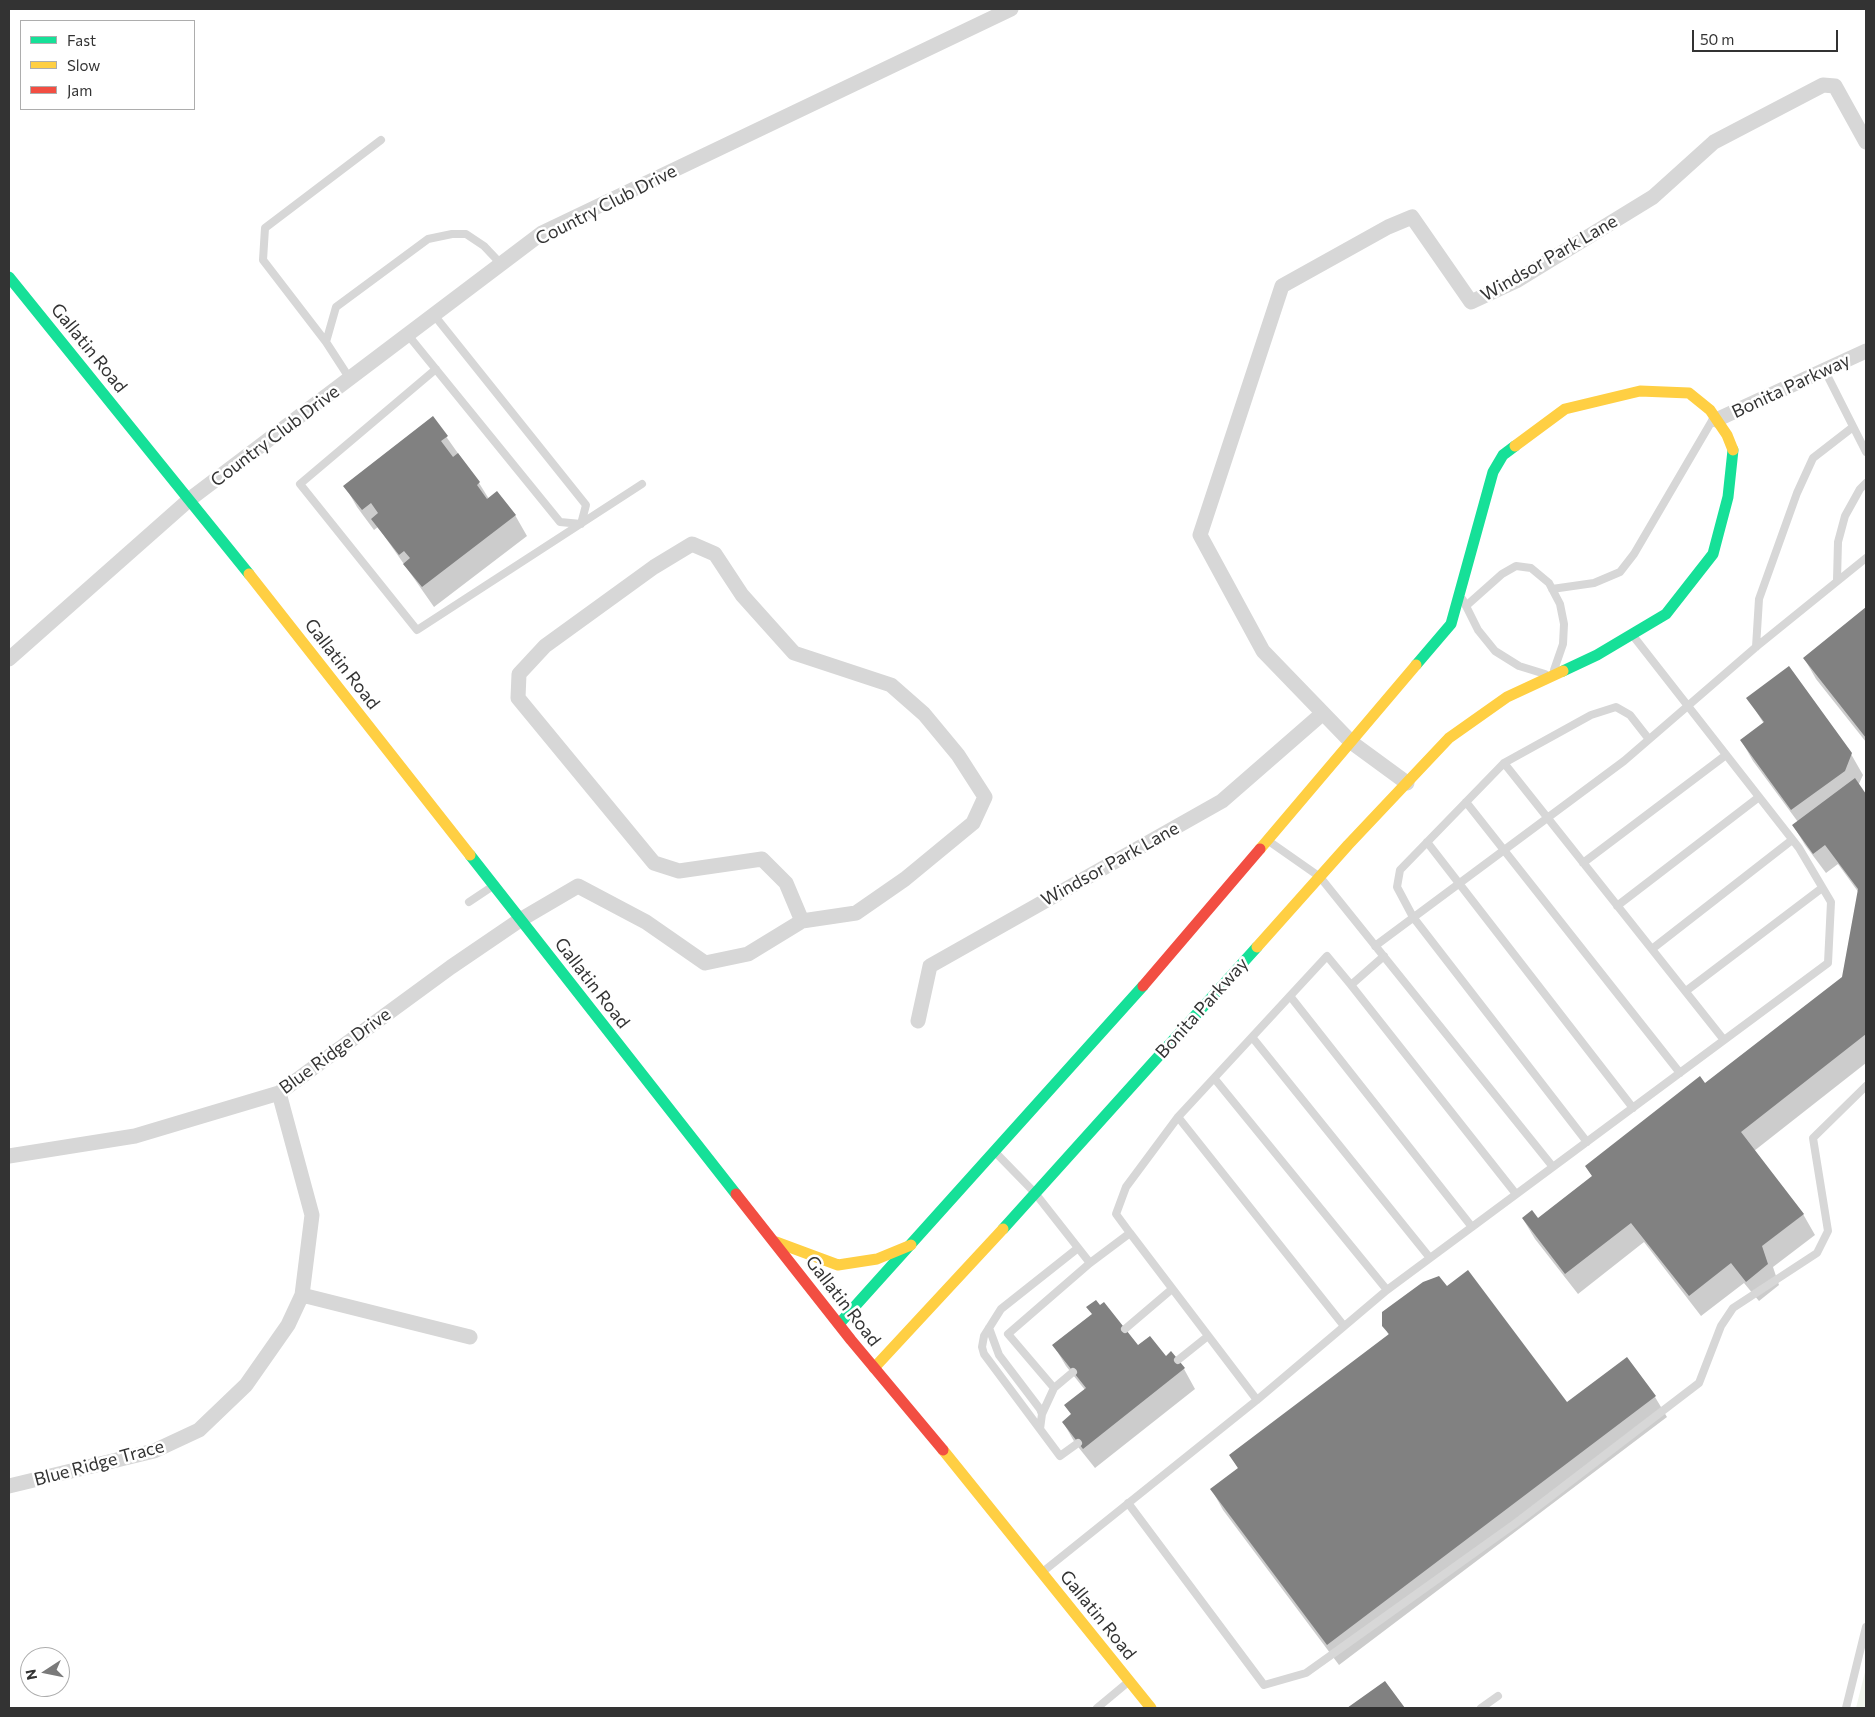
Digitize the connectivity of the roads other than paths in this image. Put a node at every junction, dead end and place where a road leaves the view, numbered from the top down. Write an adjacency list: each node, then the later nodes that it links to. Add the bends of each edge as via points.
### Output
1 (1011, 9): 4 (street, Country Club Drive, via 542,233)
2 (381, 140): 8 (lane, via 265,228 263,260)
3 (1866, 142): 30 (street, Windsor Park Lane, via 1835,86 1823,85 1714,142 1653,197 1516,281 1471,302 1412,217 1282,286 1200,535 1263,651)
4 (501, 264): 6 (street, Country Club Drive); 8 (lane, via 484,246 466,234 428,239 336,307)
5 (9, 277): 18 (street, Gallatin Road)
6 (434, 315): 7 (street, Country Club Drive); 19 (lane, via 586,505)
7 (408, 334): 10 (lane); 12 (street, Country Club Drive)
8 (326, 342): 12 (lane)
9 (1866, 351): 11 (street, Bonita Parkway)
10 (436, 369): 19 (lane, via 560,522); 19 (lane, via 300,484 417,630)
11 (1825, 370): 13 (street, Bonita Parkway); 14 (lane)
12 (350, 379): 18 (street, Country Club Drive)
13 (1715, 418): 22 (lane, via 1620,572 1594,583); 23 (street, Bonita Parkway, via 1689,393 1640,391 1565,409 1503,455 1493,472); 25 (street, Bonita Parkway, via 1727,435 1732,450 1728,497 1713,554 1666,614)
14 (1853, 428): 15 (lane); 26 (lane, via 1813,458 1797,493 1758,599)
15 (1866, 452)
16 (1866, 483): 21 (lane, via 1845,516 1838,542)
17 (642, 484): 19 (lane)
18 (190, 499): 27 (street, Country Club Drive); 46 (street, Gallatin Road)
19 (582, 524)
20 (1866, 558): 21 (lane)
21 (1837, 580): 26 (lane)
22 (1552, 589): 24 (lane, via 1532,568 1516,566); 28 (lane, via 1560,604 1564,624 1563,644)
23 (1460, 594): 24 (lane); 32 (street, Bonita Parkway, via 1451,624)
24 (1466, 606): 28 (lane, via 1478,630 1496,650 1519,666)
25 (1632, 634): 28 (street, Bonita Parkway); 29 (lane)
26 (1756, 647): 29 (lane)
27 (9, 659)
28 (1552, 676): 35 (street, Bonita Parkway, via 1507,697 1450,738)
29 (1687, 705): 31 (lane); 33 (lane)
30 (1323, 713): 32 (street, Windsor Park Lane); 59 (street, Windsor Park Lane, via 1222,801 930,966)
31 (1648, 738): 34 (lane, via 1630,715 1616,707 1591,715); 38 (lane, via 1624,761)
32 (1351, 742): 35 (street, Windsor Park Lane); 40 (street, Bonita Parkway)
33 (1726, 755): 36 (lane); 43 (lane)
34 (1504, 763): 37 (lane); 38 (lane)
35 (1407, 783): 44 (street, Bonita Parkway)
36 (1759, 797): 39 (lane); 49 (lane)
37 (1466, 802): 41 (lane); 42 (lane)
38 (1547, 818): 42 (lane); 43 (lane)
39 (1792, 840): 47 (lane); 54 (lane)
40 (1268, 841): 44 (lane); 69 (street, Bonita Parkway, via 1149,980)
41 (1427, 842): 45 (lane); 50 (lane, via 1400,870 1397,887)
42 (1503, 850): 45 (lane); 62 (lane)
43 (1583, 864): 49 (lane)
44 (1320, 877): 53 (lane); 72 (street, Bonita Parkway)
45 (1458, 884): 50 (lane); 66 (lane)
46 (494, 886): 48 (lane); 51 (street, Gallatin Road)
47 (1822, 888): 57 (lane); 61 (lane, via 1831,902 1828,963)
48 (469, 902)
49 (1617, 906): 54 (lane)
50 (1413, 918): 53 (lane); 68 (lane)
51 (520, 920): 52 (street, Blue Ridge Drive, via 578,886 646,922 705,963 748,954); 65 (street, Blue Ridge Drive, via 451,966); 76 (street, Gallatin Road)
52 (802, 921): 52 (street, via 786,883 762,859 679,871 654,863 518,698 518,674 545,646 654,567 692,544 715,554 742,595 794,653 891,685 924,714 958,754 985,797 973,823 856,913)
53 (1375, 946): 55 (lane)
54 (1652, 949): 57 (lane)
55 (1384, 956): 56 (lane); 71 (lane)
56 (1351, 985): 58 (lane, via 1327,956); 73 (lane)
57 (1686, 991): 61 (lane)
58 (1290, 996): 60 (lane); 74 (lane)
59 (918, 1021)
60 (1252, 1037): 63 (lane); 79 (lane)
61 (1724, 1040): 62 (lane)
62 (1680, 1073): 66 (lane)
63 (1214, 1078): 67 (lane); 82 (lane)
64 (1866, 1086): 99 (lane, via 1813,1138 1828,1231 1816,1254 1733,1308 1721,1326 1699,1383 1516,1523 1306,1673 1264,1685)
65 (279, 1093): 70 (street, Blue Ridge Drive, via 135,1136); 83 (street, Blue Ridge Trace, via 312,1215)
66 (1633, 1108): 68 (lane)
67 (1178, 1117): 75 (lane, via 1126,1187 1116,1214); 85 (lane)
68 (1587, 1142): 71 (lane)
69 (994, 1152): 72 (lane); 77 (street, Bonita Parkway)
70 (9, 1156)
71 (1553, 1167): 73 (lane)
72 (1035, 1193): 78 (lane); 91 (street, Bonita Parkway)
73 (1516, 1194): 74 (lane)
74 (1472, 1227): 79 (lane)
75 (1130, 1233): 80 (lane); 81 (lane)
76 (775, 1242): 77 (street, via 838,1264 877,1259); 84 (street, Gallatin Road)
77 (911, 1244): 84 (street, Bonita Parkway)
78 (1078, 1248): 80 (lane); 86 (lane, via 1001,1309)
79 (1430, 1258): 82 (lane)
80 (1090, 1263): 93 (lane, via 1008,1334)
81 (1172, 1289): 87 (lane); 88 (lane)
82 (1387, 1290): 85 (lane)
83 (302, 1296): 89 (street); 98 (street, Blue Ridge Trace, via 288,1325 246,1385 199,1430 154,1451)
84 (839, 1324): 91 (street, Gallatin Road)
85 (1344, 1326): 94 (lane)
86 (989, 1328): 95 (lane, via 999,1355); 96 (lane, via 984,1336 984,1354)
87 (1125, 1329)
88 (1208, 1336): 90 (lane); 94 (lane)
89 (470, 1337)
90 (1178, 1360)
91 (874, 1368): 100 (street, Gallatin Road)
92 (1073, 1372): 93 (lane)
93 (1054, 1388): 95 (lane)
94 (1257, 1400): 99 (lane)
95 (1042, 1414): 96 (lane)
96 (1040, 1429): 97 (lane, via 1060,1456)
97 (1078, 1443)
98 (9, 1486)
99 (1128, 1503): 100 (lane)
100 (1041, 1573): 102 (street, Gallatin Road)
101 (1866, 1627): 107 (lane)
102 (1129, 1681): 104 (lane); 105 (street, Gallatin Road)
103 (1498, 1696): 106 (lane)
104 (1097, 1708)
105 (1151, 1708)
106 (1482, 1708)
107 (1846, 1708)

